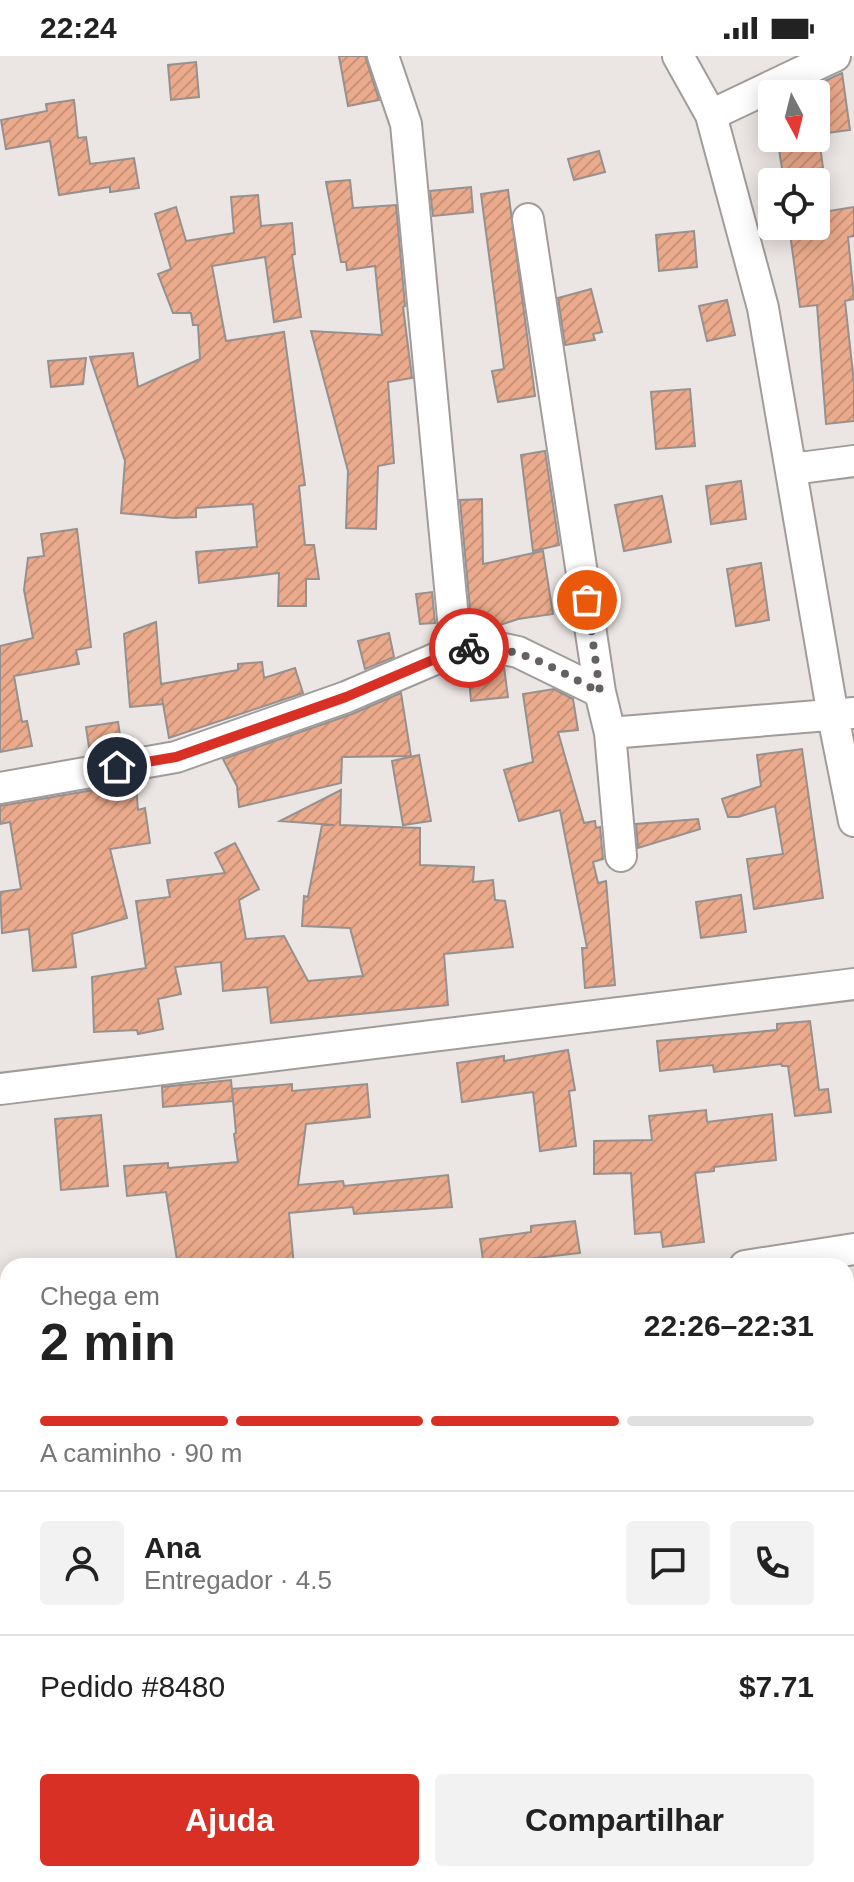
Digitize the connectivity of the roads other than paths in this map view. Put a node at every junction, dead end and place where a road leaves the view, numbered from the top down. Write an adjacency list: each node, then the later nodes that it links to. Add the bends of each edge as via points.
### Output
1 (383, 56): 8 (street, via 406,124)
2 (678, 56): 4 (street)
3 (835, 56): 4 (street)
4 (711, 115): 7 (street, via 763,308)
5 (528, 219): 9 (street)
6 (854, 461): 7 (street)
7 (792, 469): 10 (street)
8 (456, 650): 9 (street, via 490,646 518,652); 12 (street, via 346,697 176,757)
9 (600, 692): 11 (street)
10 (843, 715): 11 (street); 13 (street)
11 (610, 733): 14 (street)
12 (0, 788)
13 (854, 821)
14 (621, 856)
15 (854, 984): 16 (street)
16 (0, 1089)
17 (854, 1249): 18 (street)
18 (796, 1258)

